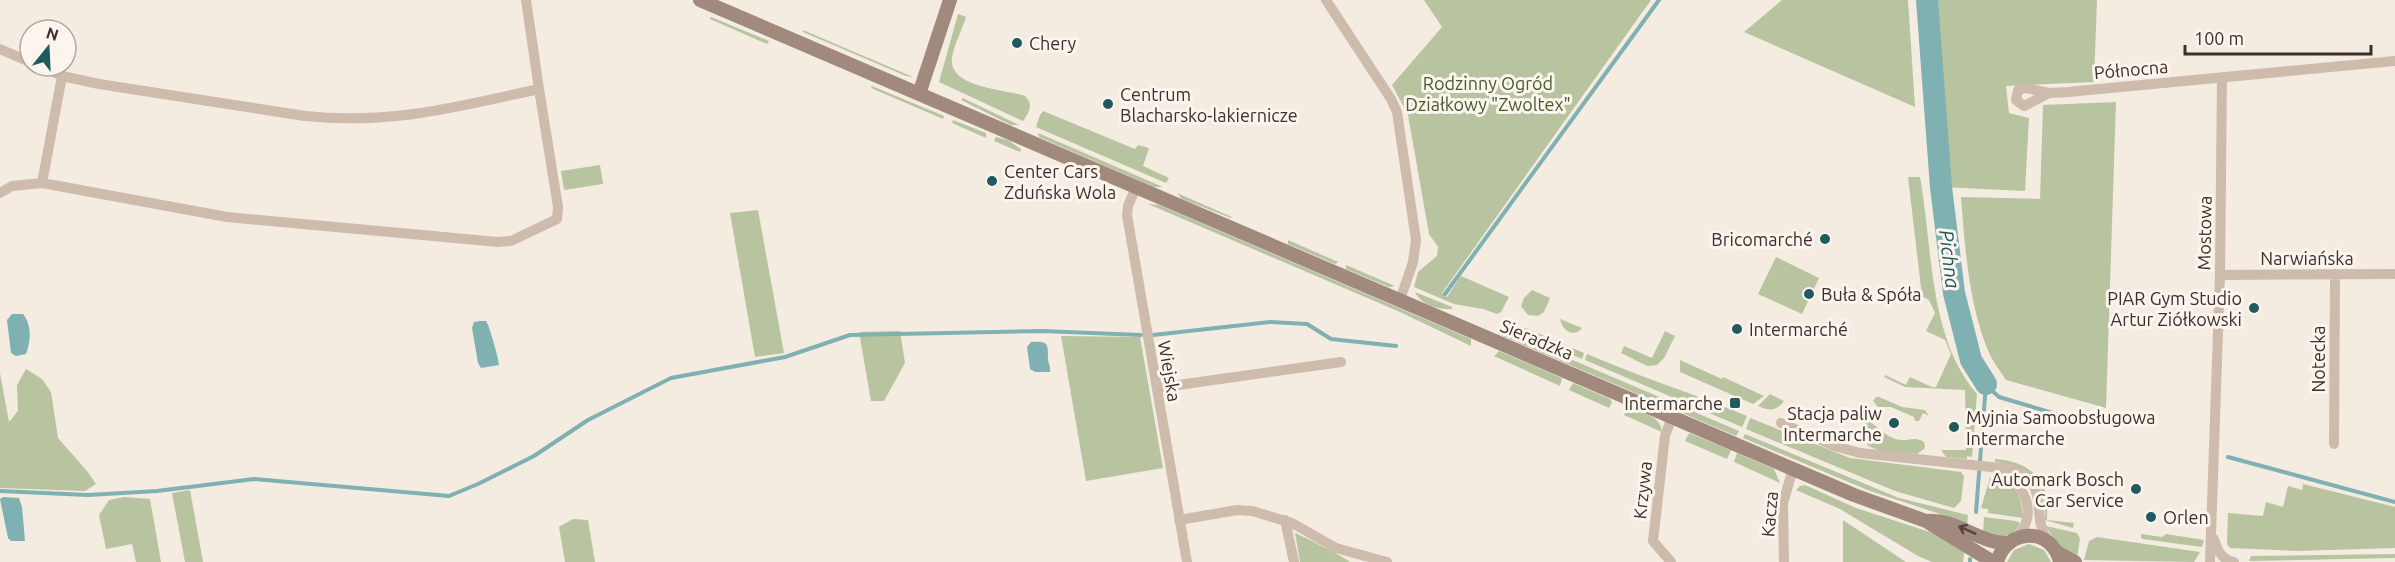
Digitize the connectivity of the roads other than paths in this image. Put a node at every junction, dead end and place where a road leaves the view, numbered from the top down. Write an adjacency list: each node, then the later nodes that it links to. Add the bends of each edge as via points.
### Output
1 (526, 0): 11 (street)
2 (700, 0): 13 (main road, Sieradzka)
3 (950, 0): 13 (main road)
4 (1326, 0): 20 (street, via 1397,112 1416,240)
5 (0, 49): 6 (street)
6 (18, 57)
7 (2395, 61): 8 (street, Północna)
8 (2222, 77): 12 (street, Północna); 19 (street, Mostowa)
9 (62, 78): 14 (street)
10 (71, 78): 11 (street, via 340,120 428,114)
11 (539, 88): 14 (street, via 557,219 511,240 226,218)
12 (2049, 93)
13 (919, 94): 15 (main road, Sieradzka)
14 (42, 183): 16 (street, via 12,186)
15 (1136, 187): 20 (main road, Sieradzka); 22 (street, Wiejska, via 1127,215)
16 (0, 193)
17 (2336, 274): 18 (street, Narwiańska); 19 (street, Narwiańska); 25 (street, Notecka)
18 (2395, 274)
19 (2220, 275): 31 (street, Mostowa)
20 (1400, 300): 23 (main road, Sieradzka)
21 (1341, 362): 22 (street)
22 (1157, 388): 28 (street, Wiejska)
23 (1672, 417): 27 (main road, Sieradzka); 37 (street, Krzywa, via 1665,435 1653,541)
24 (1781, 423): 26 (street, via 1848,450)
25 (2334, 444)
26 (1992, 468): 32 (street, via 2015,482 2026,500 2028,521); 33 (street, via 2020,472 2036,488 2042,532)
27 (1793, 469): 30 (main road, Sieradzka); 38 (street, Kacza, via 1783,503)
28 (1179, 520): 29 (street, via 1237,510); 34 (street, Wiejska)
29 (1285, 520): 35 (street); 36 (street, via 1336,548)
30 (1926, 521): 32 (main road, Sieradzka, one-way to 30, via 1994,543 1957,525); 39 (main road, Sieradzka)
31 (2212, 532): 41 (street, Mostowa); 42 (street, Mostowa, via 2220,553)
32 (2013, 540): 33 (main road, Sieradzka, via 2034,535); 39 (main road)
33 (2055, 552): 40 (main road)
34 (1187, 562)
35 (1294, 562)
36 (1387, 562)
37 (1671, 562)
38 (1784, 562)
39 (1995, 562)
40 (2075, 562)
41 (2210, 562)
42 (2234, 562)

